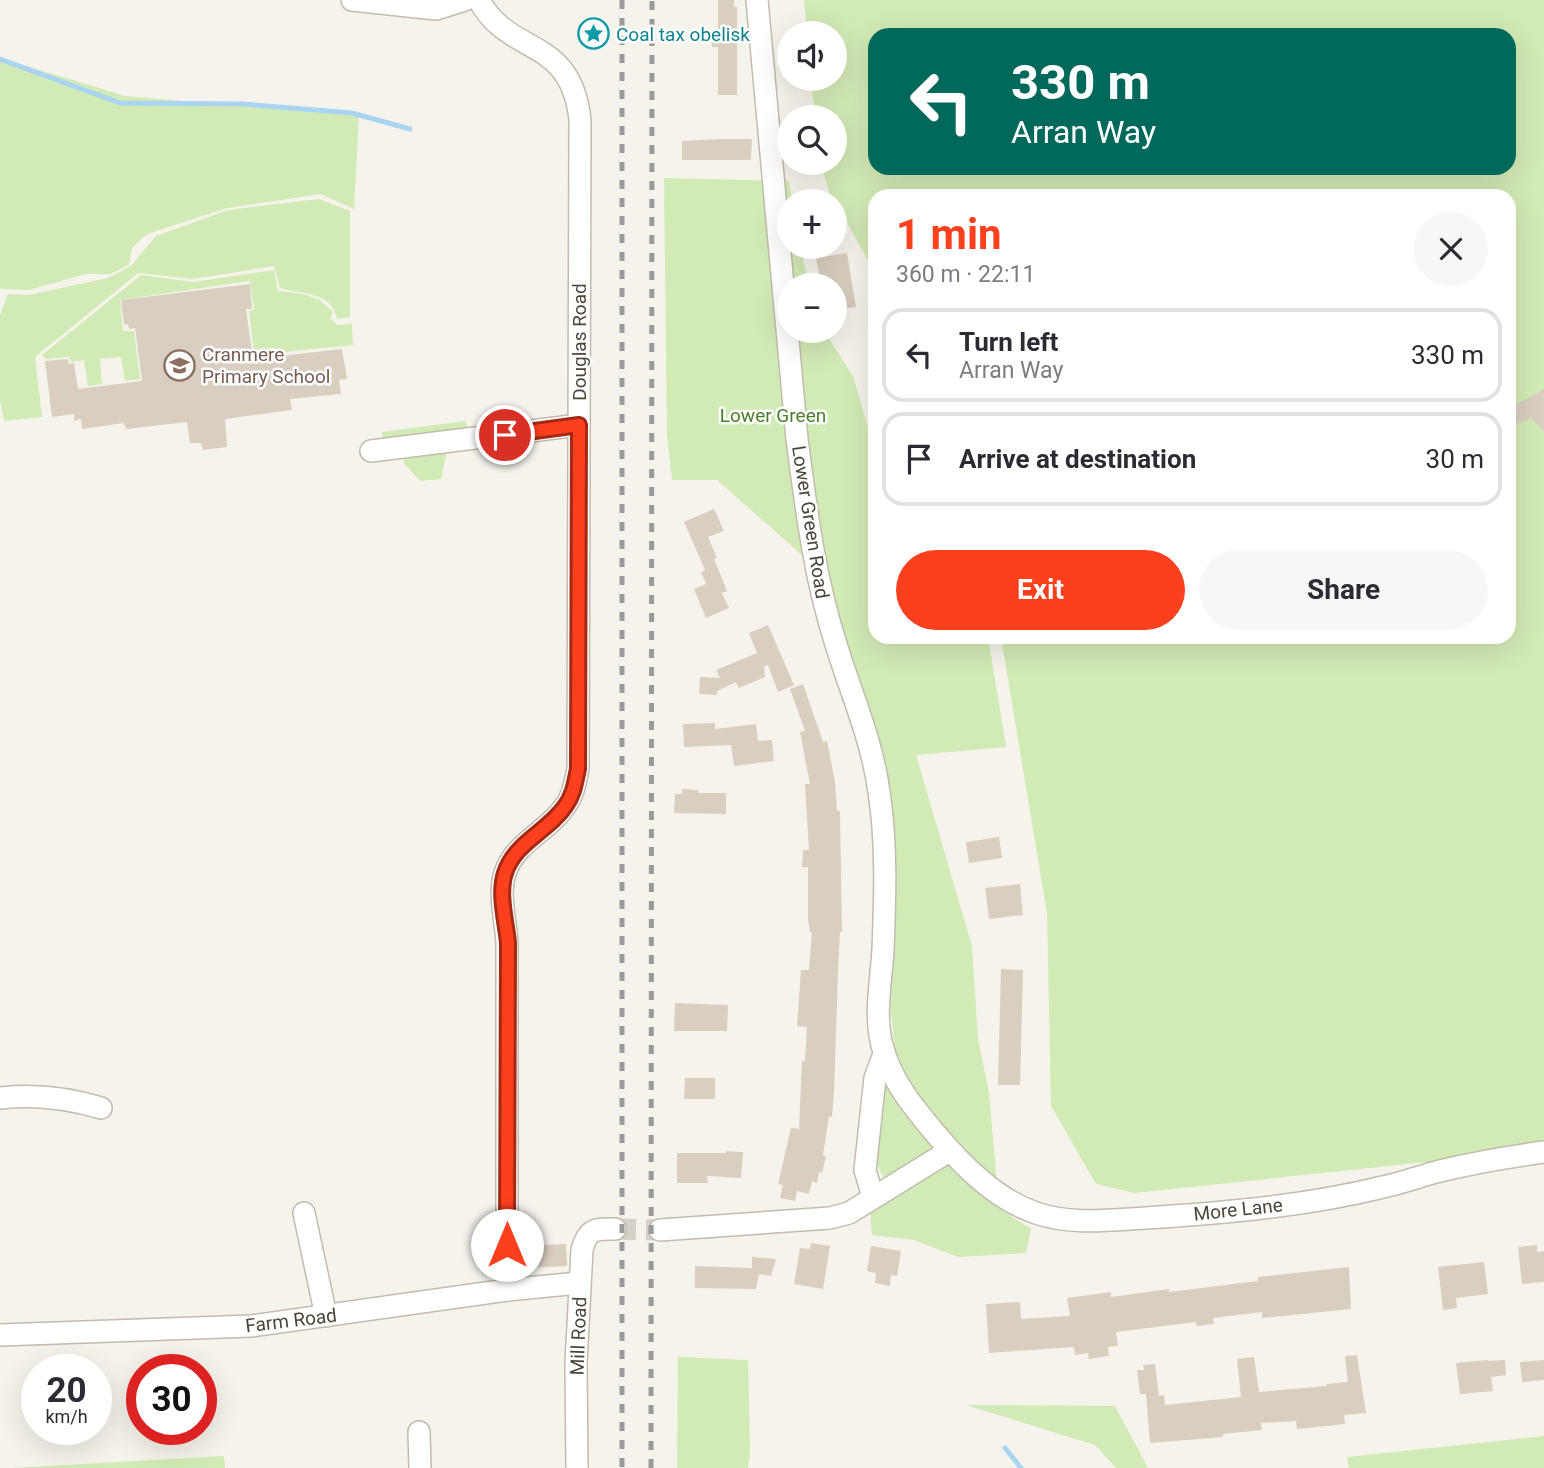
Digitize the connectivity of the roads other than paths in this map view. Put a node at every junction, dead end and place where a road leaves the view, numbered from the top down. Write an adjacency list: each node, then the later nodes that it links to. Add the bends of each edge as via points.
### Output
1 (352, 0): 2 (street, via 436,9)
2 (464, 0)
3 (479, 0): 5 (street, Douglas Road, via 496,23 560,66 578,101)
4 (757, 0): 7 (street, Lower Green Road, via 808,519 824,604 868,737 880,793)
5 (579, 425): 6 (street); 18 (street, Douglas Road, via 578,769 566,806 522,847 504,875 508,943)
6 (371, 452)
7 (883, 954): 8 (street, More Lane, via 879,1005)
8 (884, 1054): 11 (street, More Lane, via 907,1100); 13 (street, via 875,1078 865,1170)
9 (0, 1098): 10 (street, via 64,1099)
10 (100, 1108)
11 (950, 1150): 12 (street, More Lane, via 1010,1202 1037,1214 1099,1220 1297,1203); 13 (street)
12 (1544, 1152)
13 (873, 1196): 16 (street, via 849,1213 830,1217)
14 (304, 1213): 19 (street)
15 (615, 1228): 17 (street, Mill Road, via 597,1229 586,1238)
16 (660, 1230)
17 (579, 1283): 18 (street, Farm Road); 23 (street, Mill Road)
18 (507, 1290): 19 (street, Farm Road)
19 (326, 1316): 20 (street, Farm Road, via 227,1328)
20 (0, 1335)
21 (418, 1432): 22 (street)
22 (420, 1468)
23 (577, 1468)

